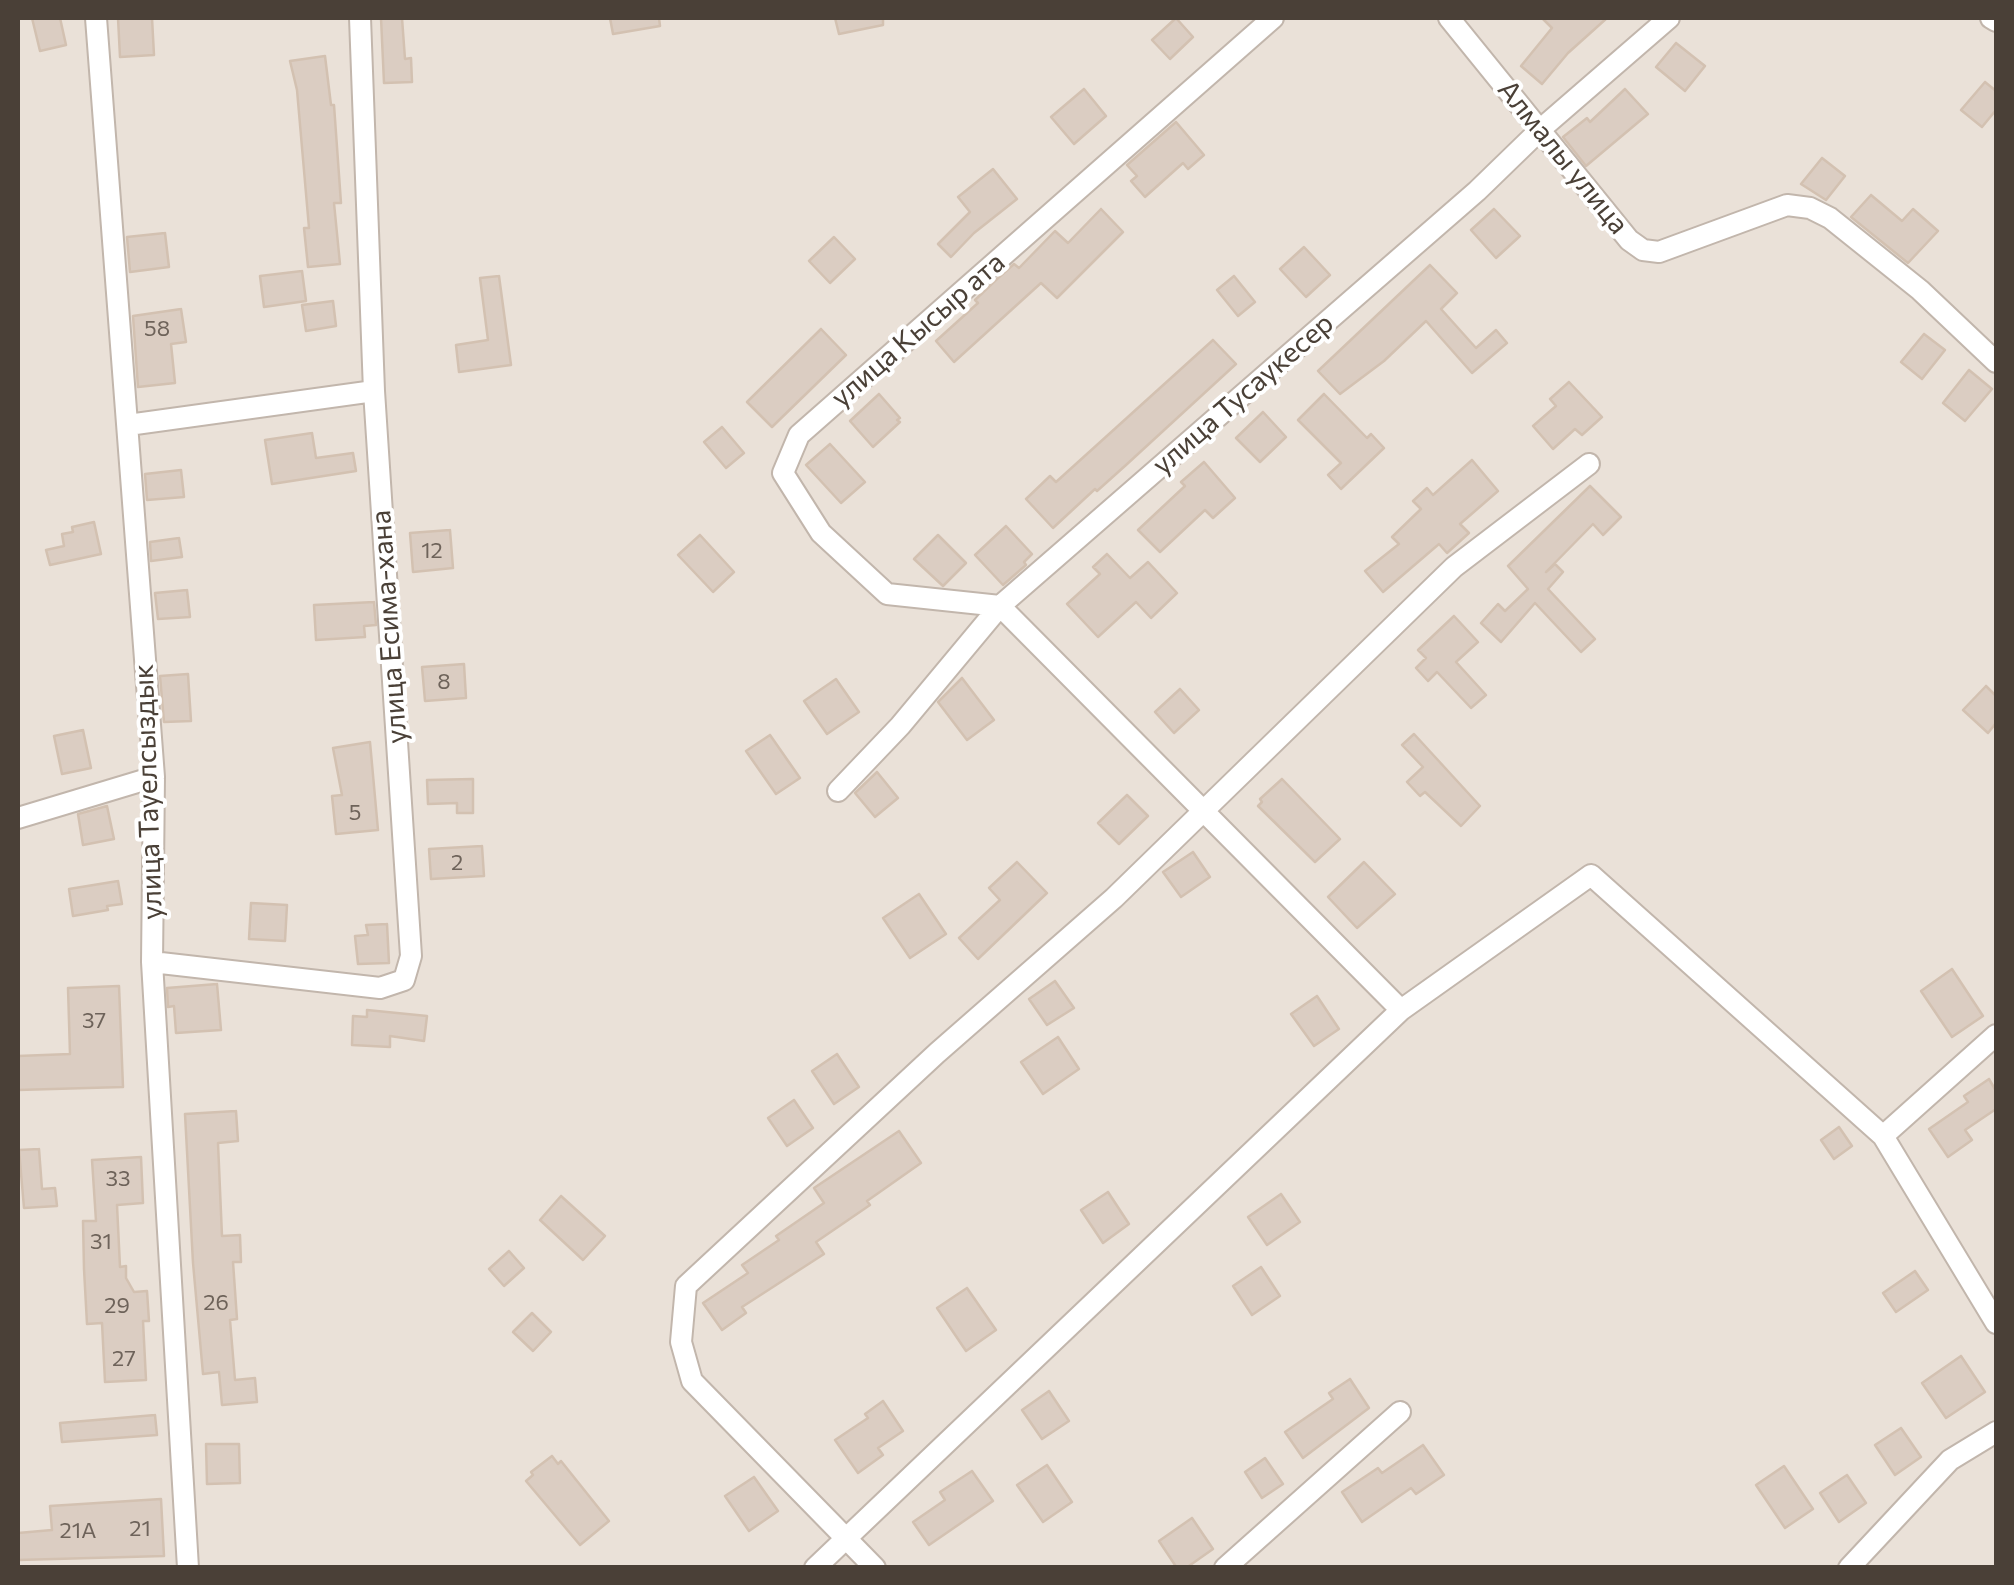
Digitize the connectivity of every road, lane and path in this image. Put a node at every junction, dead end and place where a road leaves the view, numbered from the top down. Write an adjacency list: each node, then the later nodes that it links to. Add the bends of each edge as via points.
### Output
1 (96, 18): 9 (street, улица Тауелсыздык)
2 (360, 18): 8 (street, улица Есима-хана)
3 (1273, 18): 11 (street, улица Кысыр ата, via 799,434 783,473 821,533 887,594)
4 (1449, 18): 6 (street, Алмалы улица)
5 (1669, 18): 6 (street, улица Тусаукесер)
6 (1542, 128): 7 (street, Алмалы улица, via 1643,250 1660,252 1787,205 1810,208 1920,290); 11 (street, улица Тусаукесер)
7 (1996, 362)
8 (374, 391): 9 (street); 16 (street, улица Есима-хана, via 411,956 404,980 380,988)
9 (128, 425): 12 (street, улица Тауелсыздык)
10 (1589, 464): 14 (street, via 1454,567)
11 (1000, 606): 13 (street, улица Тусаукесер); 14 (street)
12 (154, 778): 15 (street); 16 (street, улица Тауелсыздык)
13 (838, 790)
14 (1203, 810): 17 (street); 23 (street, via 686,1286 680,1342 692,1381)
15 (18, 818)
16 (152, 962): 24 (street, улица Тауелсыздык)
17 (1401, 1010): 19 (street, via 1591,875); 23 (street)
18 (1996, 1035): 19 (street)
19 (1884, 1136): 20 (street)
20 (1996, 1323)
21 (1400, 1412): 28 (street)
22 (1996, 1432): 29 (street, via 1950,1460)
23 (845, 1537): 26 (street); 27 (street)
24 (188, 1567): 25 (street)
25 (172, 1568)
26 (814, 1568)
27 (874, 1568)
28 (1226, 1568)
29 (1850, 1568)

